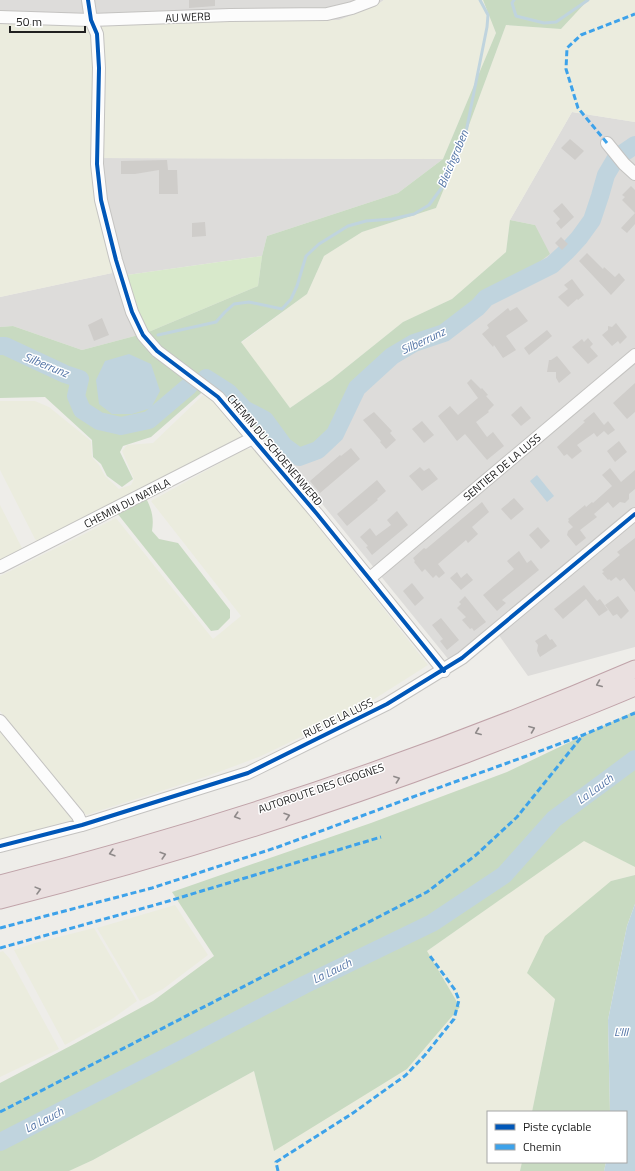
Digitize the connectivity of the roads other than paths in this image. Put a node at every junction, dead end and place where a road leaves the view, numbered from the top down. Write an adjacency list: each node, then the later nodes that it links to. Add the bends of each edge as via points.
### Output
1 (88, 0): 5 (street, CHEMIN DU SCHOENENWERD)
2 (373, 0): 3 (street, AU WERB)
3 (351, 4): 5 (street, AU WERB, via 327,14)
4 (0, 17): 5 (street, AU WERB)
5 (91, 20): 9 (street, CHEMIN DU SCHOENENWERD, via 97,34 99,68 97,164 100,200 132,312 143,335 156,351 218,397)
6 (609, 146): 7 (street)
7 (635, 174)
8 (635, 355): 12 (street, SENTIER DE LA LUSS)
9 (253, 438): 11 (street, CHEMIN DU NATALA); 12 (street, CHEMIN DU SCHOENENWERD)
10 (635, 514): 14 (street, RUE DE LA LUSS, via 462,658)
11 (0, 567)
12 (370, 578): 14 (street, CHEMIN DU SCHOENENWERD)
13 (635, 669): 19 (highway, AUTOROUTE DES CIGOGNES, one-way to 19, via 514,718 353,778 232,818)
14 (444, 670): 17 (street, RUE DE LA LUSS, via 387,704 248,773)
15 (635, 686): 20 (highway, AUTOROUTE DES CIGOGNES, one-way to 15, via 155,858 360,792 520,733)
16 (0, 721): 17 (street, via 78,816)
17 (82, 825): 18 (street, RUE DE LA LUSS)
18 (0, 846)
19 (0, 884)
20 (0, 900)

